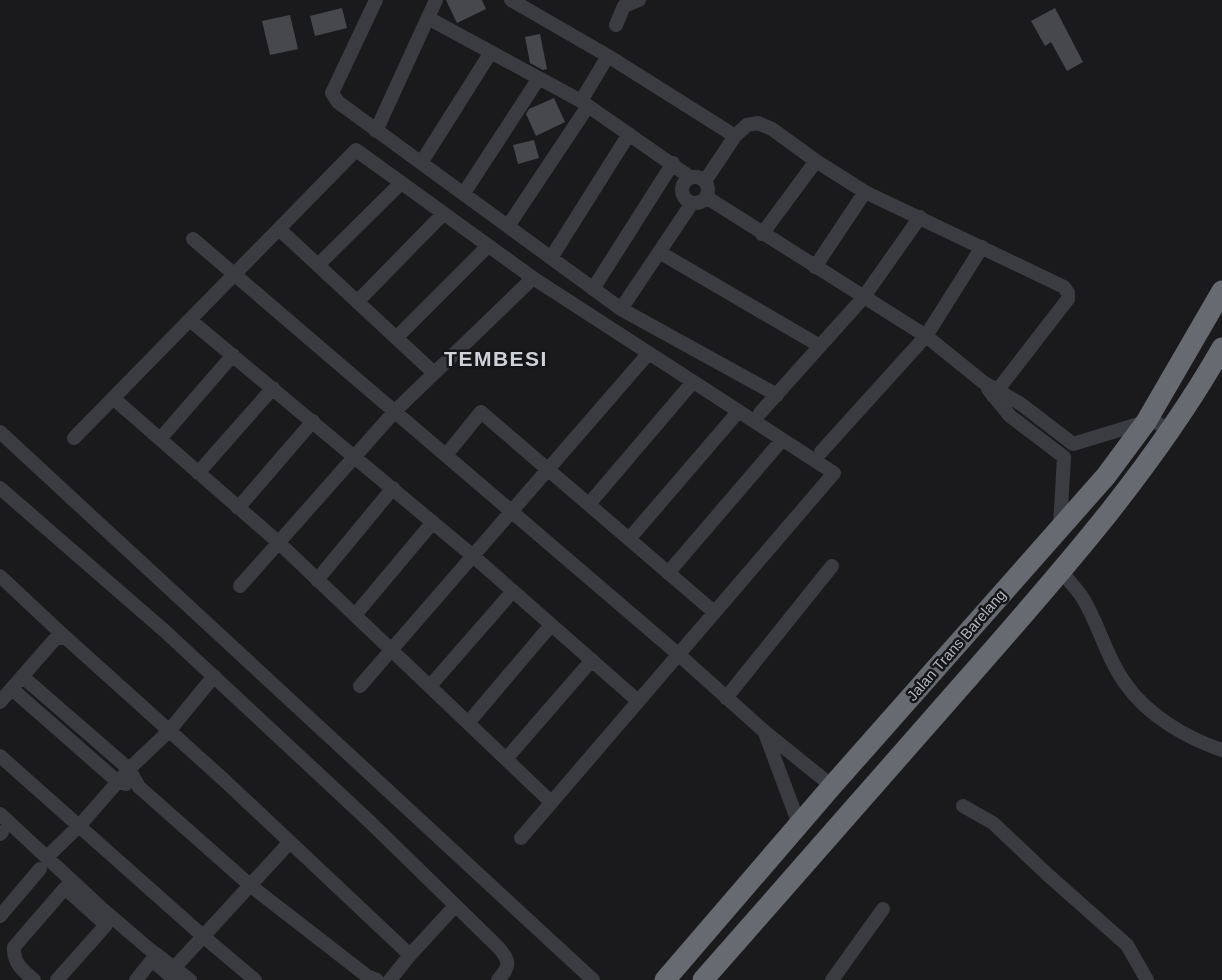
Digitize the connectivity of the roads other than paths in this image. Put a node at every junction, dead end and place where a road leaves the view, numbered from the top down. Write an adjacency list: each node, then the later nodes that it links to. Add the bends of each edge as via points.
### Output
1 (376, 0): 11 (street, via 332,93 338,102)
2 (436, 0): 5 (street)
3 (511, 0): 8 (street)
4 (639, 0): 6 (street, via 624,6)
5 (428, 18): 7 (street); 11 (street)
6 (616, 25)
7 (491, 52): 9 (street); 15 (street)
8 (608, 56): 10 (street); 13 (street)
9 (539, 78): 10 (street); 21 (street)
10 (585, 104): 12 (street); 26 (street)
11 (376, 130): 15 (street)
12 (629, 134): 16 (street); 33 (street)
13 (735, 136): 14 (street, via 747,125 758,123); 18 (street)
14 (816, 161): 20 (street); 28 (street)
15 (421, 163): 21 (street)
16 (673, 163): 17 (street); 38 (street)
17 (690, 177): 18 (street); 23 (street, via 681,190)
18 (705, 181): 22 (street)
19 (401, 183): 24 (street); 27 (street, via 356,150); 34 (street)
20 (865, 192): 25 (street); 35 (street)
21 (464, 193): 26 (street)
22 (706, 197): 23 (street); 28 (street)
23 (692, 202): 32 (street)
24 (443, 214): 30 (street); 41 (street)
25 (920, 217): 31 (street); 40 (street)
26 (508, 226): 33 (street)
27 (279, 229): 34 (street); 36 (street)
28 (762, 234): 35 (street)
29 (193, 238): 36 (street)
30 (487, 247): 37 (street); 45 (street)
31 (982, 247): 44 (street); 53 (street, via 1055,282 1068,293 1068,299)
32 (659, 252): 42 (street); 46 (street)
33 (551, 258): 38 (street)
34 (318, 265): 41 (street)
35 (815, 267): 40 (street)
36 (235, 274): 43 (street); 56 (street)
37 (533, 279): 49 (street); 50 (street)
38 (593, 289): 42 (street)
39 (1222, 291): 60 (highway, Jalan Trans Barelang)
40 (863, 298): 44 (street); 46 (street)
41 (357, 302): 45 (street)
42 (621, 309): 54 (street)
43 (190, 320): 48 (street); 55 (street)
44 (926, 336): 53 (street); 67 (street)
45 (396, 338): 50 (street)
46 (820, 346): 54 (street)
47 (1222, 348): 61 (highway, Jalan Trans Barelang)
48 (233, 354): 52 (street); 64 (street)
49 (648, 354): 51 (street); 71 (street)
50 (434, 373): 56 (street)
51 (692, 383): 57 (street); 75 (street)
52 (273, 388): 59 (street); 72 (street)
53 (995, 393): 66 (street, via 1021,404); 70 (street, via 1010,416)
54 (777, 394): 58 (street)
55 (113, 398): 63 (street); 64 (street)
56 (395, 411): 68 (street); 69 (street)
57 (738, 412): 65 (street); 80 (street)
58 (760, 413)
59 (313, 421): 68 (street); 76 (street)
60 (1146, 422): 61 (street, via 1152,420); 66 (street); 79 (highway, Jalan Trans Barelang, via 1106,476)
61 (1171, 431): 84 (highway, Jalan Trans Barelang)
62 (0, 432): 138 (street)
63 (74, 438)
64 (160, 439): 72 (street)
65 (782, 440): 85 (street); 90 (street, via 834,473)
66 (1073, 444): 70 (street)
67 (821, 452)
68 (354, 455): 74 (street); 81 (street)
69 (446, 455): 71 (street, via 481,412); 77 (street)
70 (1064, 457): 79 (street)
71 (548, 469): 75 (street); 77 (street)
72 (198, 473): 76 (street)
73 (0, 488): 98 (street)
74 (393, 488): 78 (street); 87 (street)
75 (589, 504): 80 (street)
76 (238, 508): 81 (street)
77 (512, 512): 82 (street); 95 (street)
78 (433, 522): 82 (street); 91 (street)
79 (1060, 526): 113 (highway, Jalan Trans Barelang)
80 (629, 539): 85 (street)
81 (278, 542): 87 (street); 88 (street)
82 (473, 556): 89 (street); 94 (street)
83 (831, 566): 102 (street)
84 (1062, 572): 108 (street, via 1082,597 1124,683 1145,707); 140 (highway, Jalan Trans Barelang)
85 (668, 573): 90 (street)
86 (0, 576): 93 (street)
87 (317, 580): 91 (street)
88 (240, 586)
89 (513, 591): 92 (street); 100 (street)
90 (714, 612): 95 (street)
91 (355, 615): 94 (street)
92 (551, 625): 96 (street); 105 (street)
93 (64, 636): 97 (street, via 55,639); 106 (street)
94 (392, 650): 99 (street); 100 (street)
95 (678, 654): 102 (street); 103 (street)
96 (592, 660): 103 (street); 110 (street)
97 (23, 676): 101 (street); 111 (street)
98 (214, 676): 106 (street); 124 (street)
99 (360, 686)
100 (430, 686): 105 (street)
101 (12, 689): 104 (street); 112 (street)
102 (726, 698): 107 (street)
103 (638, 701): 115 (street)
104 (0, 702)
105 (468, 723): 110 (street)
106 (169, 731): 111 (street); 121 (street)
107 (765, 732): 113 (street); 118 (street)
108 (1222, 750)
109 (0, 756): 119 (street)
110 (506, 759): 115 (street)
111 (129, 769): 112 (street); 114 (street)
112 (118, 782): 114 (street); 119 (street)
113 (832, 786): 118 (highway, Jalan Trans Barelang)
114 (140, 787): 123 (street)
115 (552, 802): 120 (street)
116 (963, 806): 142 (street, via 993,823 1113,931 1127,945)
117 (0, 814): 122 (street)
118 (799, 824): 139 (highway, Jalan Trans Barelang)
119 (80, 825): 122 (street); 127 (street)
120 (521, 838)
121 (289, 843): 123 (street); 128 (street)
122 (44, 863): 126 (street); 129 (street)
123 (251, 886): 127 (street); 130 (street)
124 (455, 906): 128 (street); 137 (street, via 506,956 507,969)
125 (883, 909): 141 (street)
126 (0, 916)
127 (204, 937): 129 (street); 135 (street)
128 (410, 955): 136 (street)
129 (175, 974): 133 (street, via 152,960); 134 (street)
130 (371, 978)
131 (34, 980): 132 (street, via 21,969 14,957 14,947 65,888 106,925)
132 (57, 980)
133 (136, 980)
134 (190, 980)
135 (255, 980)
136 (390, 980)
137 (498, 980)
138 (592, 980)
139 (664, 980)
140 (703, 980)
141 (832, 980)
142 (1147, 980)

